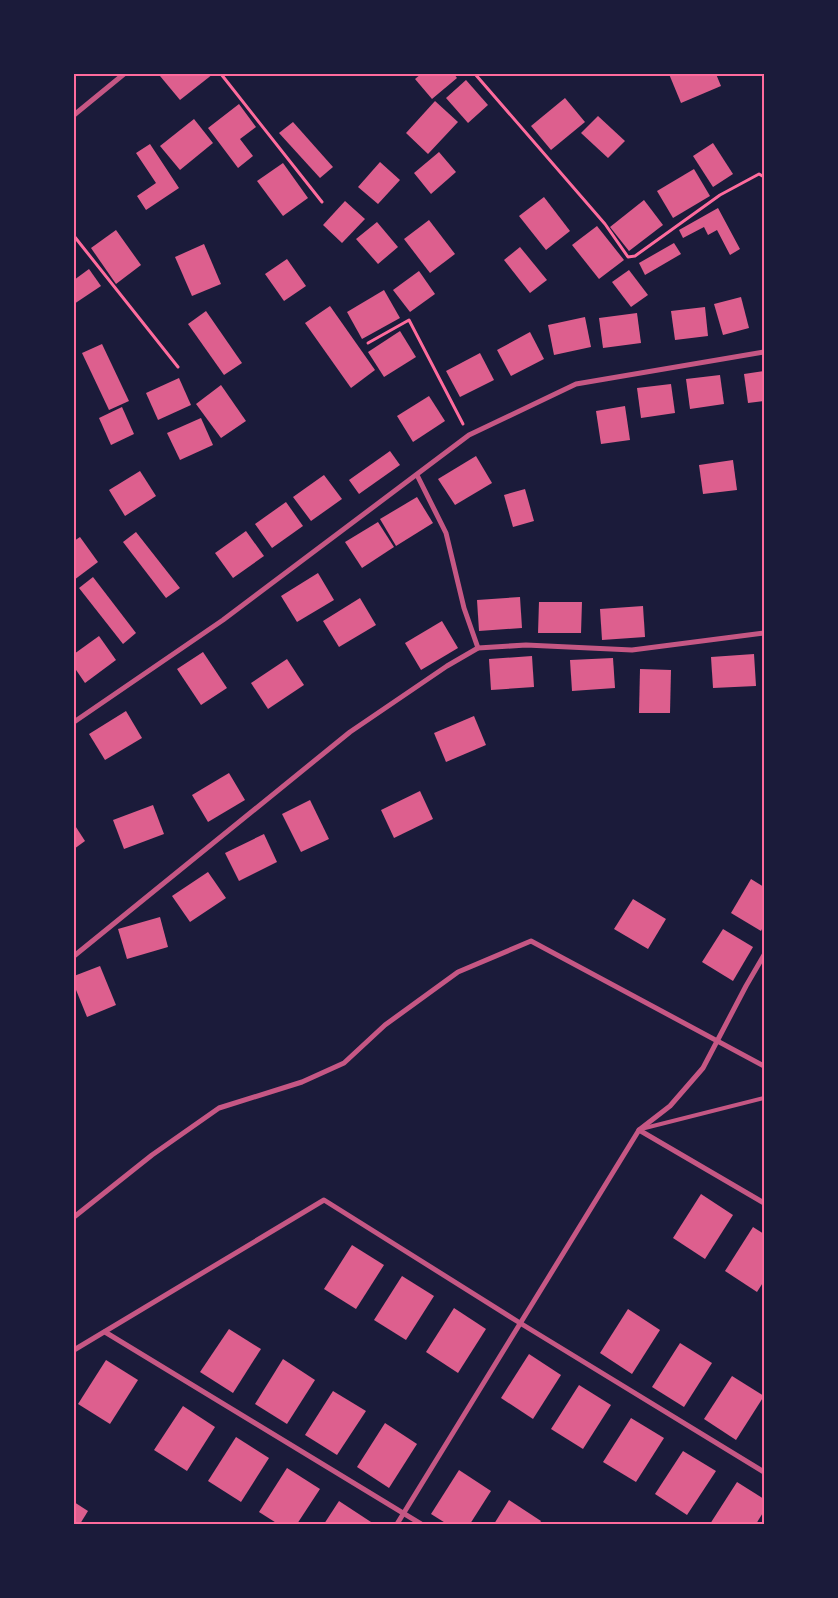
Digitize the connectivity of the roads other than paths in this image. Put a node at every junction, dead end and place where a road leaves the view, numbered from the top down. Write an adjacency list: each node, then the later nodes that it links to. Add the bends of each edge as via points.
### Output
1 (124, 74): 2 (street)
2 (74, 115)
3 (764, 352): 4 (street, via 576,384 469,435)
4 (417, 475): 6 (street, via 446,533 464,608); 7 (street, via 223,620)
5 (764, 633): 6 (street, via 632,650 526,645)
6 (478, 648): 9 (street, via 446,666 350,732)
7 (74, 722)
8 (764, 955): 10 (street)
9 (74, 956)
10 (718, 1040): 11 (street); 13 (street, via 703,1068 670,1106); 15 (street, via 531,941 458,972 385,1024 344,1063 302,1082 219,1108)
11 (764, 1066)
12 (764, 1098): 13 (lane)
13 (639, 1130): 14 (street); 16 (street)
14 (764, 1203)
15 (74, 1218)
16 (520, 1323): 17 (street, via 324,1200); 19 (street); 20 (street)
17 (106, 1332): 18 (street); 20 (street)
18 (74, 1350)
19 (764, 1472)
20 (404, 1514): 21 (street); 22 (street)
21 (397, 1524)
22 (421, 1524)

